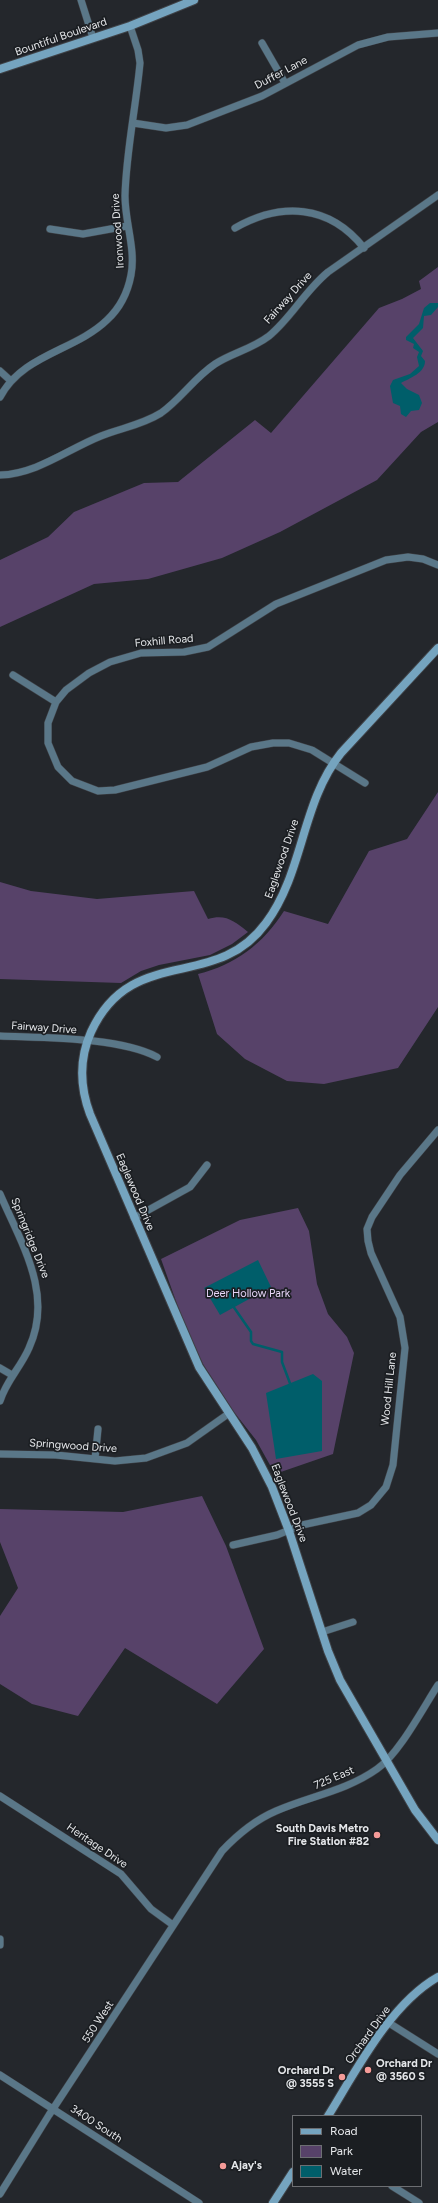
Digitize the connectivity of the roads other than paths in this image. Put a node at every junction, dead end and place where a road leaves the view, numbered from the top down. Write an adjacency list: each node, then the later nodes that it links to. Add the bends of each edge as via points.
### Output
1 (81, 0): 5 (street)
2 (194, 0): 3 (main road, Bountiful Boulevard)
3 (130, 26): 5 (main road, Bountiful Boulevard); 9 (street, Ironwood Drive, via 140,63)
4 (438, 33): 8 (street, Duffer Lane, via 388,37 358,45)
5 (93, 38): 7 (main road, Bountiful Boulevard)
6 (262, 43): 8 (street)
7 (0, 69)
8 (285, 84): 9 (street, Duffer Lane, via 252,101 178,127 166,128)
9 (133, 123): 11 (street, Ironwood Drive, via 126,188)
10 (438, 195): 14 (street, Fairway Drive)
11 (127, 226): 13 (street, via 83,234); 16 (street, Ironwood Drive, via 132,269 125,295 114,313 93,331 30,365)
12 (235, 228): 14 (street, via 271,213 304,212 324,217 340,225)
13 (50, 229)
14 (364, 248): 18 (street, Fairway Drive, via 312,286 282,324 269,336 214,365 159,414 92,440 35,468)
15 (0, 372): 16 (street)
16 (11, 381): 17 (street, Ironwood Drive)
17 (0, 397)
18 (0, 476)
19 (438, 565): 22 (street, Foxhill Road, via 408,557 378,562 276,604 208,647 184,652 141,653 110,662 80,679)
20 (438, 648): 23 (main road, Eaglewood Drive)
21 (13, 675): 22 (street)
22 (56, 702): 23 (street, Foxhill Road, via 48,723 50,751 64,775 89,789 108,791 169,777 214,765 244,750 265,744 297,745)
23 (334, 762): 24 (street, Foxhill Road); 26 (main road, Eaglewood Drive, via 317,791 285,890 265,925 243,946 221,959 196,967 155,974 126,988 102,1012)
24 (365, 782)
25 (0, 1036): 26 (street, Fairway Drive)
26 (87, 1042): 27 (street, Fairway Drive, via 135,1048); 31 (main road, Eaglewood Drive, via 82,1071 86,1103)
27 (157, 1057)
28 (438, 1130): 39 (street, Wood Hill Lane, via 400,1175 372,1217 368,1229 369,1248 398,1311 404,1340 393,1465 389,1481 382,1494 365,1510)
29 (208, 1165): 31 (street, via 190,1187)
30 (0, 1194): 33 (street, Springridge Drive, via 35,1276 39,1297 37,1323 32,1340 26,1355)
31 (134, 1218): 35 (main road, Eaglewood Drive, via 199,1367)
32 (0, 1368): 33 (street)
33 (12, 1375): 34 (street, Springridge Drive)
34 (0, 1401)
35 (228, 1414): 38 (street, Springwood Drive, via 196,1437 167,1451 135,1460); 39 (main road, Eaglewood Drive, via 264,1468)
36 (98, 1429): 38 (street)
37 (0, 1454): 38 (street, Springwood Drive)
38 (95, 1459)
39 (289, 1531): 40 (street, Wood Hill Lane); 42 (main road, Eaglewood Drive)
40 (233, 1546)
41 (353, 1622): 42 (street)
42 (322, 1632): 44 (main road, Eaglewood Drive, via 340,1680)
43 (438, 1685): 44 (street, 725 East)
44 (387, 1761): 46 (main road, Eaglewood Drive, via 415,1810); 47 (street, 725 East, via 379,1769 355,1782 283,1808 251,1824)
45 (0, 1796): 48 (street, Heritage Drive, via 121,1874 151,1909)
46 (438, 1840)
47 (214, 1862): 48 (street, 550 West)
48 (173, 1925): 55 (street, 550 West)
49 (0, 1939): 50 (street)
50 (0, 1945)
51 (438, 1977): 52 (main road, Orchard Drive, via 417,1993)
52 (389, 2023): 53 (street); 56 (main road, Orchard Drive)
53 (438, 2054)
54 (0, 2075): 55 (street, 3400 South)
55 (53, 2110): 59 (street, 550 West); 60 (street, 3400 South)
56 (329, 2115)
57 (292, 2174): 61 (main road)
58 (394, 2187): 62 (street)
59 (0, 2194)
60 (198, 2203)
61 (273, 2203)
62 (419, 2203)

